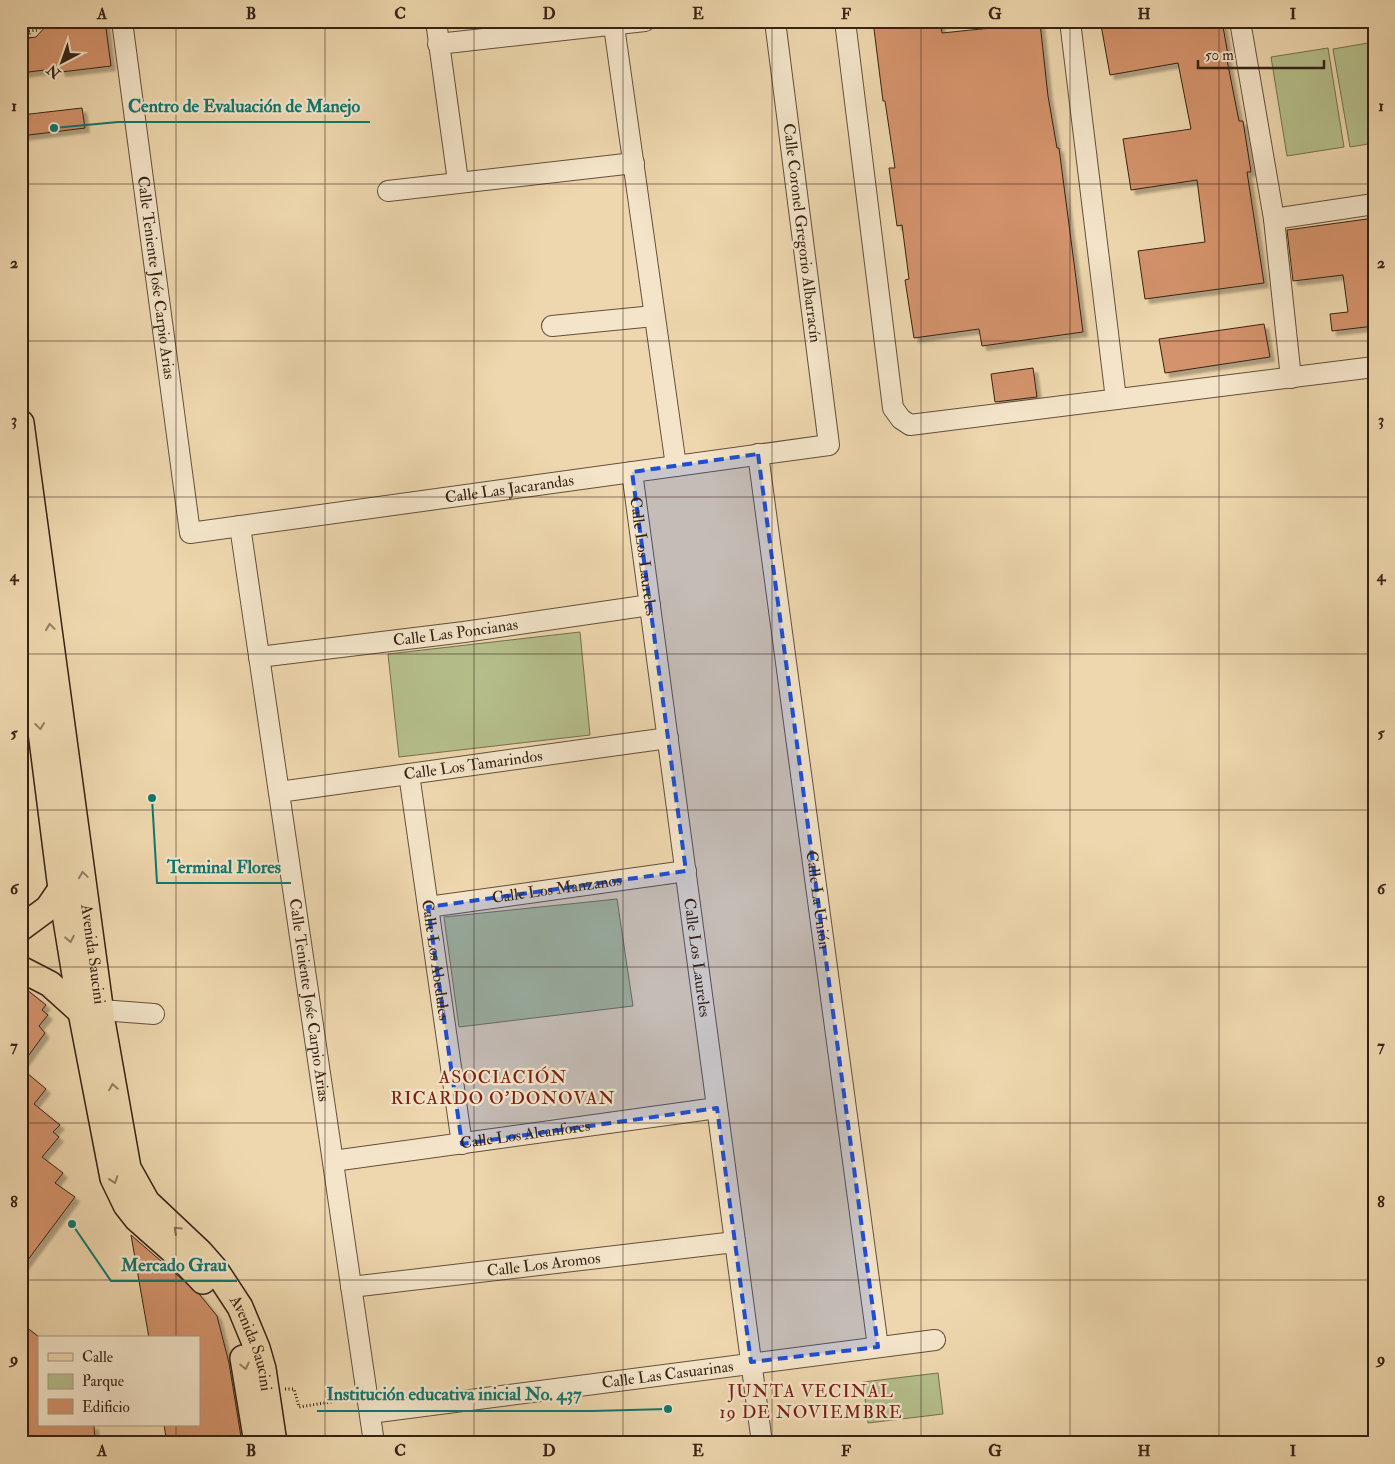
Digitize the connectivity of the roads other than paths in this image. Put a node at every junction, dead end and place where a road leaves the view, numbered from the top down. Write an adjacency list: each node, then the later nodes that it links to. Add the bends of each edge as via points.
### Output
1 (122, 21): 27 (street, Calle Teniente Jośe Carpio Arias)
2 (436, 21): 10 (street)
3 (645, 21): 8 (street)
4 (775, 21): 22 (street, Calle Coronel Gregorio Albarracín)
5 (845, 21): 20 (street, via 893,408 900,419 910,425)
6 (1070, 21): 20 (street)
7 (1240, 21): 15 (street)
8 (614, 26): 9 (street); 11 (street)
9 (527, 28): 10 (street)
10 (438, 44): 12 (street)
11 (634, 163): 12 (street); 16 (street)
12 (458, 181): 13 (street)
13 (388, 191)
14 (1374, 204): 15 (street)
15 (1274, 219): 19 (street)
16 (654, 316): 17 (street); 24 (street)
17 (552, 326)
18 (1374, 367): 19 (street)
19 (1291, 378): 20 (street)
20 (1116, 399)
21 (21, 424): 30 (main road, Avenida Saucini, one-way to 21)
22 (829, 445): 23 (street, Calle Las Jacarandas)
23 (758, 454): 24 (street, Calle Las Jacarandas); 49 (street, Calle La Unión)
24 (676, 466): 25 (street, Calle Las Jacarandas)
25 (632, 472): 26 (street, Calle Las Jacarandas); 29 (street, Calle Los Laureles)
26 (240, 526): 27 (street, Calle Las Jacarandas); 31 (street, Calle Teniente Jośe Carpio Arias)
27 (190, 533)
28 (21, 574): 30 (main road, Avenida Saucini)
29 (650, 605): 31 (street, Calle Las Poncianas); 33 (street, Calle Los Laureles)
30 (36, 656): 32 (main road, Avenida Saucini)
31 (259, 657): 35 (street, Calle Teniente Jośe Carpio Arias)
32 (38, 691): 37 (main road, Avenida Saucini, one-way to 37); 41 (main road, Avenida Saucini, one-way to 32)
33 (668, 738): 34 (street, Calle Los Tamarindos); 36 (street, Calle Los Laureles)
34 (408, 774): 35 (street, Calle Los Tamarindos); 38 (street, Calle Los Abedules)
35 (279, 792): 45 (street, Calle Teniente Jośe Carpio Arias)
36 (686, 871): 38 (street, Calle Los Manzanos); 43 (street, Calle Los Laureles)
37 (61, 889): 39 (main road, via 48,908); 41 (main road, Avenida Saucini, one-way to 41)
38 (428, 907): 44 (street, Calle Los Abedules)
39 (21, 928)
40 (21, 969): 41 (main road)
41 (91, 1011): 42 (street); 52 (main road, Avenida Saucini, one-way to 52, via 113,1178 137,1219 195,1271 228,1319 246,1368); 53 (main road, Avenida Saucini, one-way to 41, via 268,1391 257,1348 240,1307 200,1252 147,1202 133,1181)
42 (154, 1014)
43 (717, 1108): 44 (street, Calle Los Alcanfores); 46 (street, Calle Los Laureles)
44 (462, 1144): 45 (street, Calle Los Alcanfores)
45 (333, 1161): 47 (street, Calle Teniente Jośe Carpio Arias)
46 (735, 1242): 47 (street, Calle Los Aromos); 50 (street, Calle Los Laureles)
47 (352, 1287): 51 (street, Calle Teniente Jośe Carpio Arias)
48 (935, 1340): 49 (street, Calle Las Casuarinas)
49 (878, 1347): 50 (street, Calle Las Casuarinas)
50 (751, 1362): 51 (street, Calle Las Casuarinas); 55 (street, Calle Los Laureles)
51 (369, 1405): 54 (street, Calle Teniente Jośe Carpio Arias)
52 (256, 1443)
53 (274, 1443)
54 (374, 1443)
55 (762, 1443)

